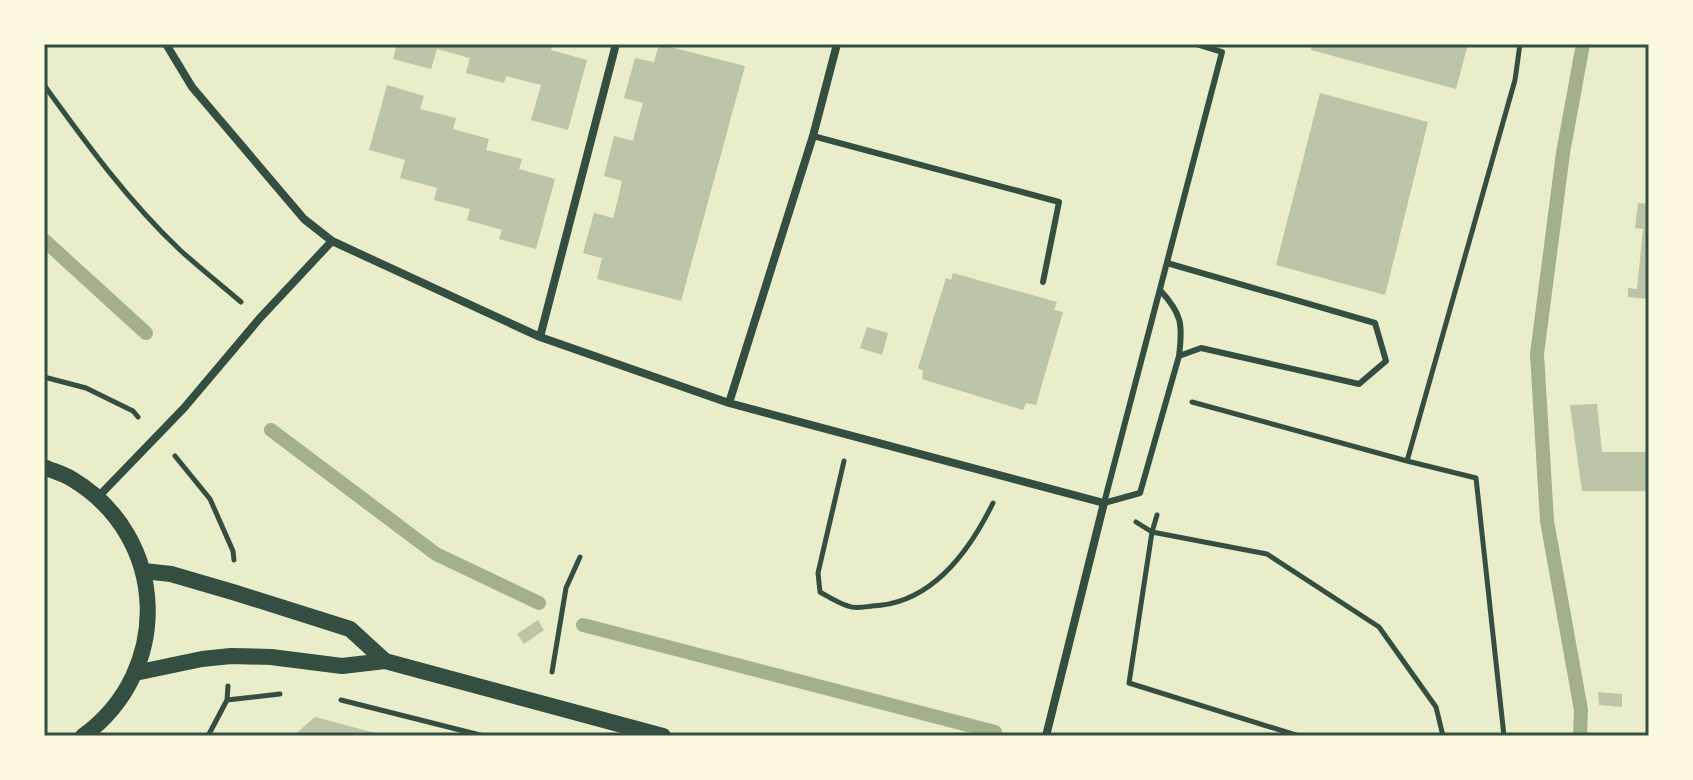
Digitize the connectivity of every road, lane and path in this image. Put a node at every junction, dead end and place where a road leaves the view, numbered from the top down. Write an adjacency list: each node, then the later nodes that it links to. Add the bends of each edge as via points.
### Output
1 (166, 44): 7 (street, via 192,87 304,219)
2 (616, 44): 12 (street)
3 (837, 44): 6 (street)
4 (1196, 44): 8 (lane, via 1222,52)
5 (44, 85): 11 (path, via 135,203 181,251)
6 (813, 136): 9 (lane, via 1059,202); 14 (street)
7 (332, 241): 11 (street); 12 (street)
8 (1167, 263): 10 (lane); 13 (lane, via 1375,323 1386,361 1359,384 1201,348)
9 (1043, 282)
10 (1160, 290): 13 (lane, via 1183,326); 20 (lane)
11 (260, 318): 19 (street, via 222,366)
12 (540, 337): 14 (street)
13 (1179, 356): 20 (lane, via 1140,493)
14 (729, 403): 15 (street)
15 (850, 435): 18 (street); 18 (path, via 818,573 820,592 850,607 890,606 924,591 951,568 983,523)
16 (1407, 461): 40 (path, via 1476,478)
17 (44, 467): 19 (main road)
18 (1006, 477): 20 (street)
19 (97, 498): 22 (main road, via 119,521)
20 (1104, 503): 37 (street); 39 (path, via 1152,532 1267,554 1379,627 1436,707)
21 (580, 557): 30 (path, via 566,588)
22 (144, 571): 24 (main road, via 171,574 350,629); 25 (main road, via 148,611)
23 (231, 656): 24 (main road, via 342,666); 25 (main road); 29 (path)
24 (385, 661): 30 (main road)
25 (135, 673): 31 (main road)
26 (1129, 683): 38 (path)
27 (288, 693): 29 (path)
28 (333, 698): 35 (path)
29 (227, 700): 34 (path)
30 (547, 705): 36 (main road)
31 (105, 716): 32 (main road); 33 (main road)
32 (83, 736)
33 (106, 736)
34 (208, 736)
35 (484, 736)
36 (663, 736)
37 (1046, 736)
38 (1299, 736)
39 (1443, 736)
40 (1504, 736)

